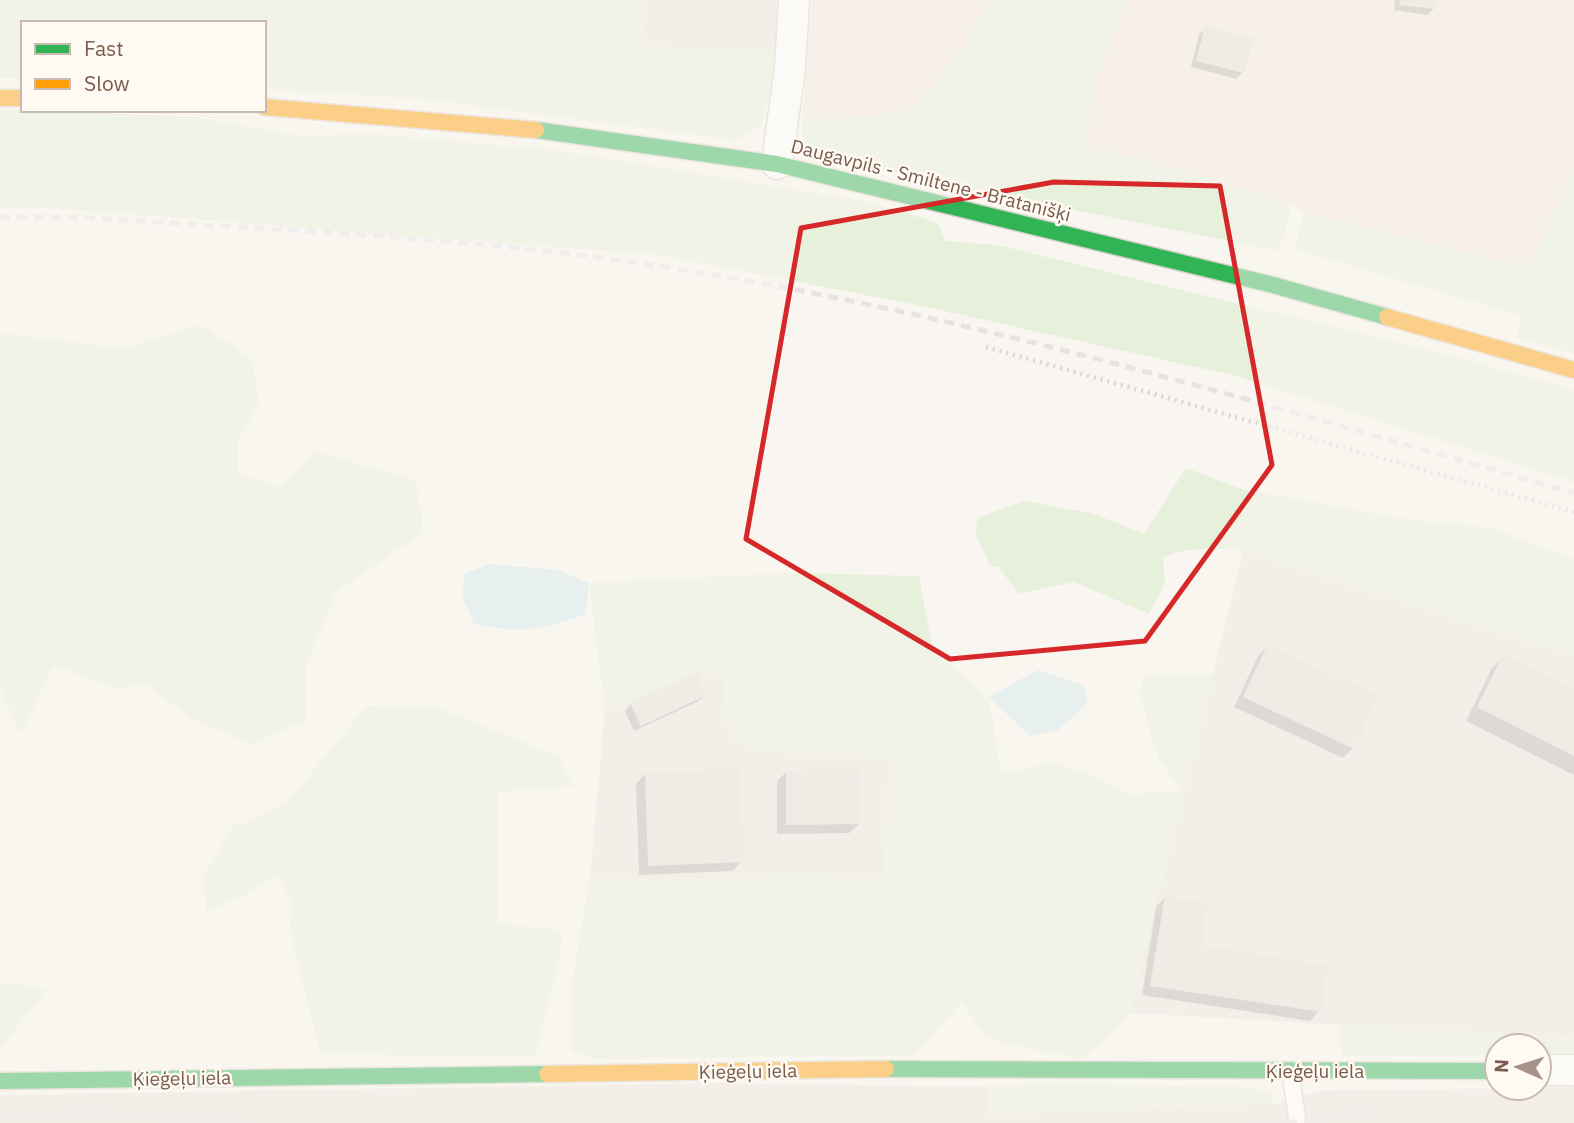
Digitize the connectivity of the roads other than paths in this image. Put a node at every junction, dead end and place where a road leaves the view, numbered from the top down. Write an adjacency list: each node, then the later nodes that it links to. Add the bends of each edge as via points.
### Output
1 (794, 0): 5 (street)
2 (0, 98): 3 (street)
3 (21, 98)
4 (266, 107): 5 (street, Daugavpils - Smiltene - Bratanišķi, via 566,133)
5 (777, 164): 6 (street, Daugavpils - Smiltene - Bratanišķi, via 1273,285)
6 (1574, 370)
7 (1483, 1070): 10 (street, Ķieģeļu iela)
8 (1553, 1070): 9 (street)
9 (1574, 1070)
10 (1290, 1071): 11 (street, Ķieģeļu iela, via 965,1068); 12 (lane)
11 (0, 1080)
12 (1298, 1123)

